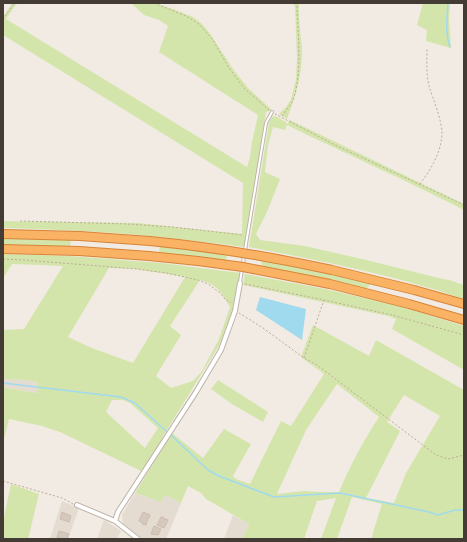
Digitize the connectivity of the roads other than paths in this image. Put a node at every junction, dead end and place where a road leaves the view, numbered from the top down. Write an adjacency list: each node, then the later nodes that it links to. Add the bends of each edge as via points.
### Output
1 (272, 112): 4 (lane, via 266,123)
2 (3, 234): 5 (highway, bridge, via 150,241 276,258)
3 (3, 248): 6 (highway, bridge, via 149,256 243,267 330,284)
4 (240, 283): 8 (street, via 235,311 221,350 118,512)
5 (464, 304)
6 (464, 320)
7 (77, 505): 8 (street)
8 (115, 521): 9 (street)
9 (138, 539)

